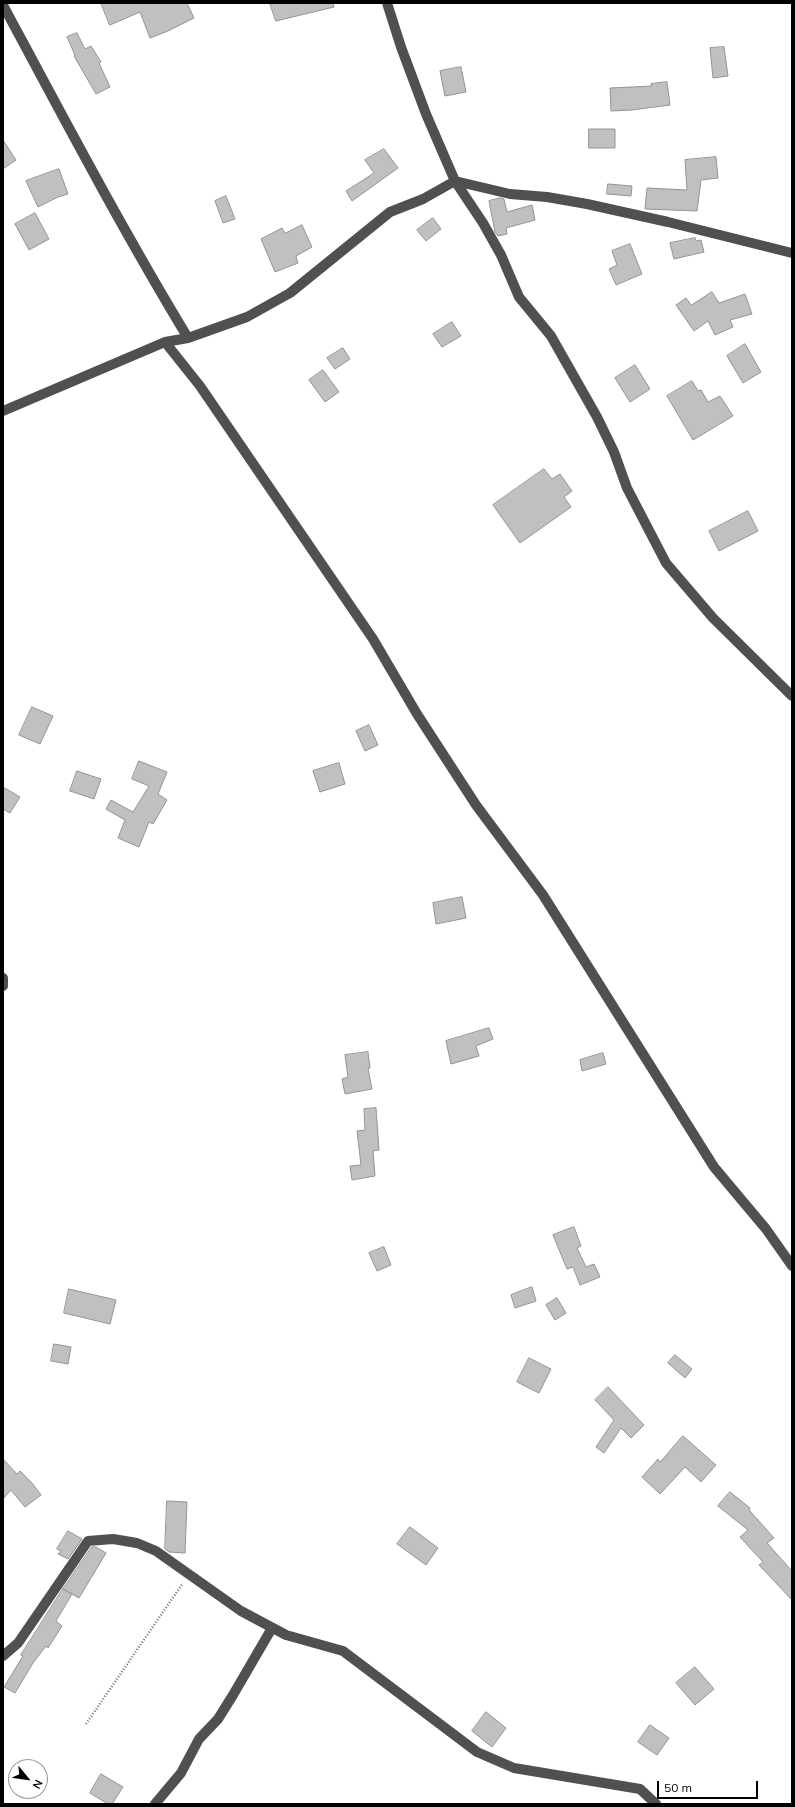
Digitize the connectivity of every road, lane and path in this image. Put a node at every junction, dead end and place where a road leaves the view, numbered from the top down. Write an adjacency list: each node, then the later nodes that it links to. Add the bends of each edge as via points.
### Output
1 (387, 3): 3 (street, via 426,114)
2 (3, 4): 5 (street, via 89,166)
3 (455, 181): 4 (street, via 510,194 587,204); 5 (street, via 423,199 390,212 290,293 247,317); 8 (street, via 501,255 519,297 551,336 594,411 628,488 666,563 713,618)
4 (792, 253)
5 (188, 338): 6 (street)
6 (165, 342): 7 (street); 11 (street, via 200,386 373,639 421,721 476,805 543,895 714,1167 766,1229)
7 (3, 411)
8 (792, 696)
9 (3, 978): 10 (street)
10 (3, 986)
11 (792, 1266)
12 (189, 1574): 13 (street, via 241,1611); 14 (street, via 156,1551 137,1543 113,1539 88,1541 18,1643); 15 (path)
13 (272, 1628): 16 (street, via 218,1719 199,1739 181,1773); 17 (street, via 301,1641 343,1651 477,1752 514,1768 640,1790)
14 (3, 1656)
15 (86, 1724)
16 (155, 1804)
17 (656, 1804)

